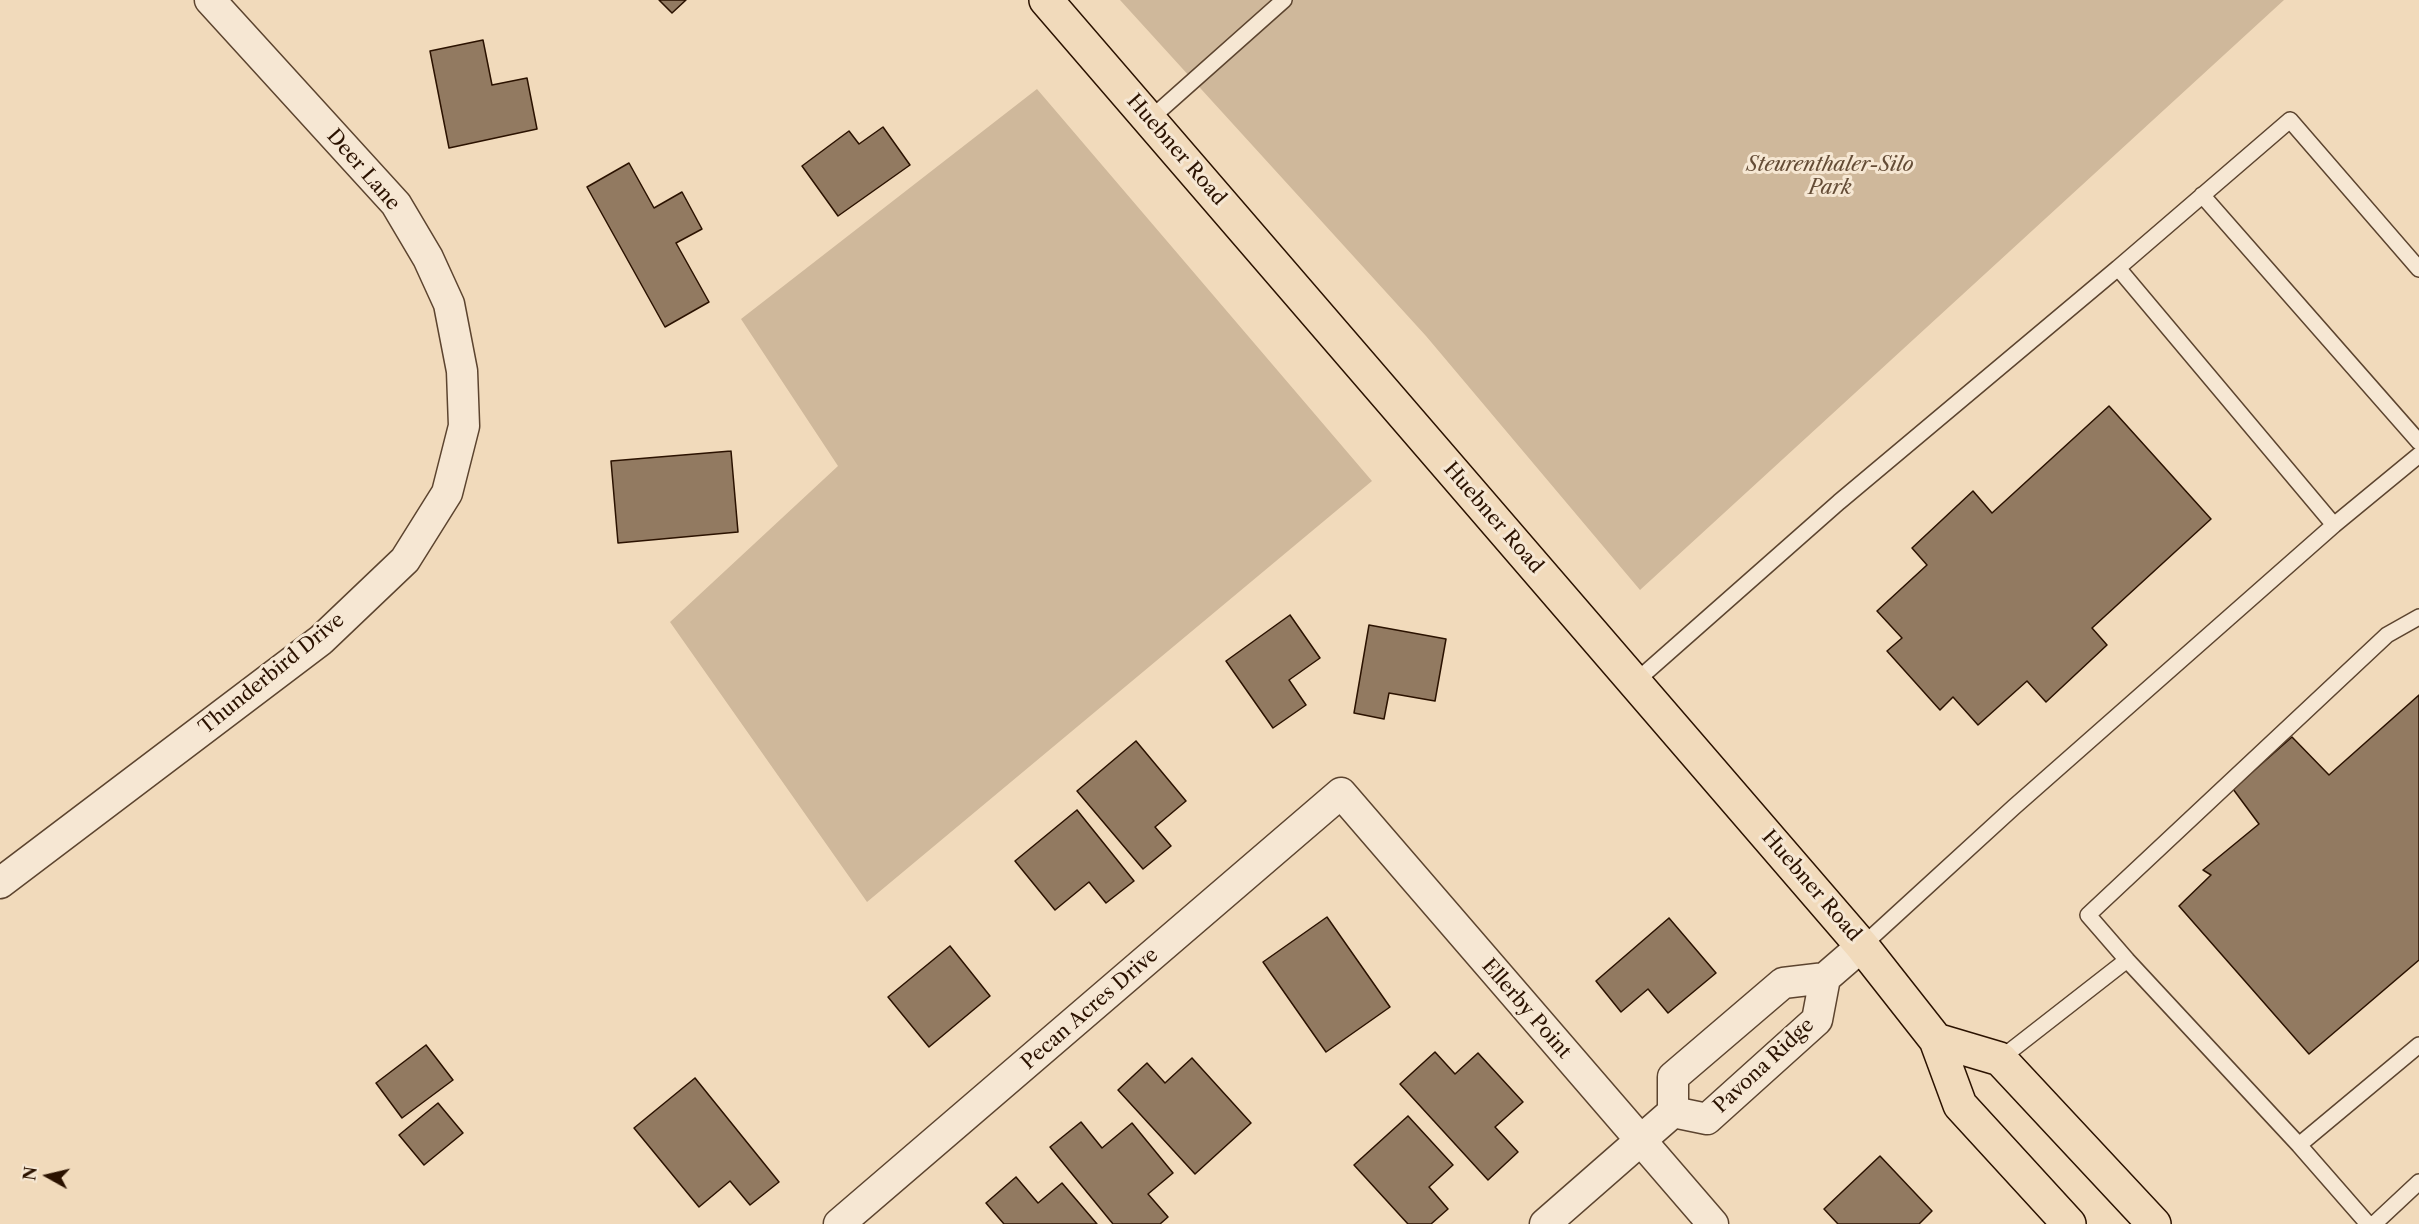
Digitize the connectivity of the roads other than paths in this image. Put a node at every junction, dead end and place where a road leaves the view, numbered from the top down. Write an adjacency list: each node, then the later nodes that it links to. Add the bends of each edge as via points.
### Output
1 (210, 0): 8 (street, Deer Lane, via 396,204 449,304)
2 (1046, 0): 4 (main road, Huebner Road)
3 (1284, 0): 4 (lane)
4 (1149, 120): 13 (main road, Huebner Road)
5 (2202, 195): 6 (lane); 7 (lane, via 2290,120); 9 (lane)
6 (2118, 268): 11 (lane); 13 (lane, via 1839,502)
7 (2419, 269)
8 (462, 371): 15 (street, Thunderbird Drive, via 464,426 447,493 405,560 321,640)
9 (2419, 442)
10 (2419, 455): 11 (lane)
11 (2334, 525): 16 (lane)
12 (2419, 617): 17 (lane, via 2387,635 2088,915)
13 (1635, 682): 16 (main road, Huebner Road)
14 (1341, 793): 23 (street, Ellerby Point); 26 (street, Pecan Acres Drive)
15 (0, 883)
16 (1862, 946): 18 (street); 19 (main road, Huebner Road)
17 (2127, 960): 21 (lane); 24 (lane)
18 (1825, 978): 22 (street, via 1783,983 1673,1077); 22 (street, Pavona Ridge, via 1817,1020 1707,1119)
19 (1936, 1040): 21 (main road); 29 (main road, Huebner Road, via 1960,1105)
20 (2419, 1045): 24 (lane)
21 (2000, 1059): 30 (main road)
22 (1673, 1112): 23 (street)
23 (1639, 1140): 27 (street); 28 (street, Ellerby Point)
24 (2299, 1144): 31 (lane)
25 (2419, 1182): 32 (lane)
26 (839, 1224)
27 (1545, 1224)
28 (1713, 1224)
29 (2069, 1224)
30 (2154, 1224)
31 (2368, 1224)
32 (2374, 1224)

